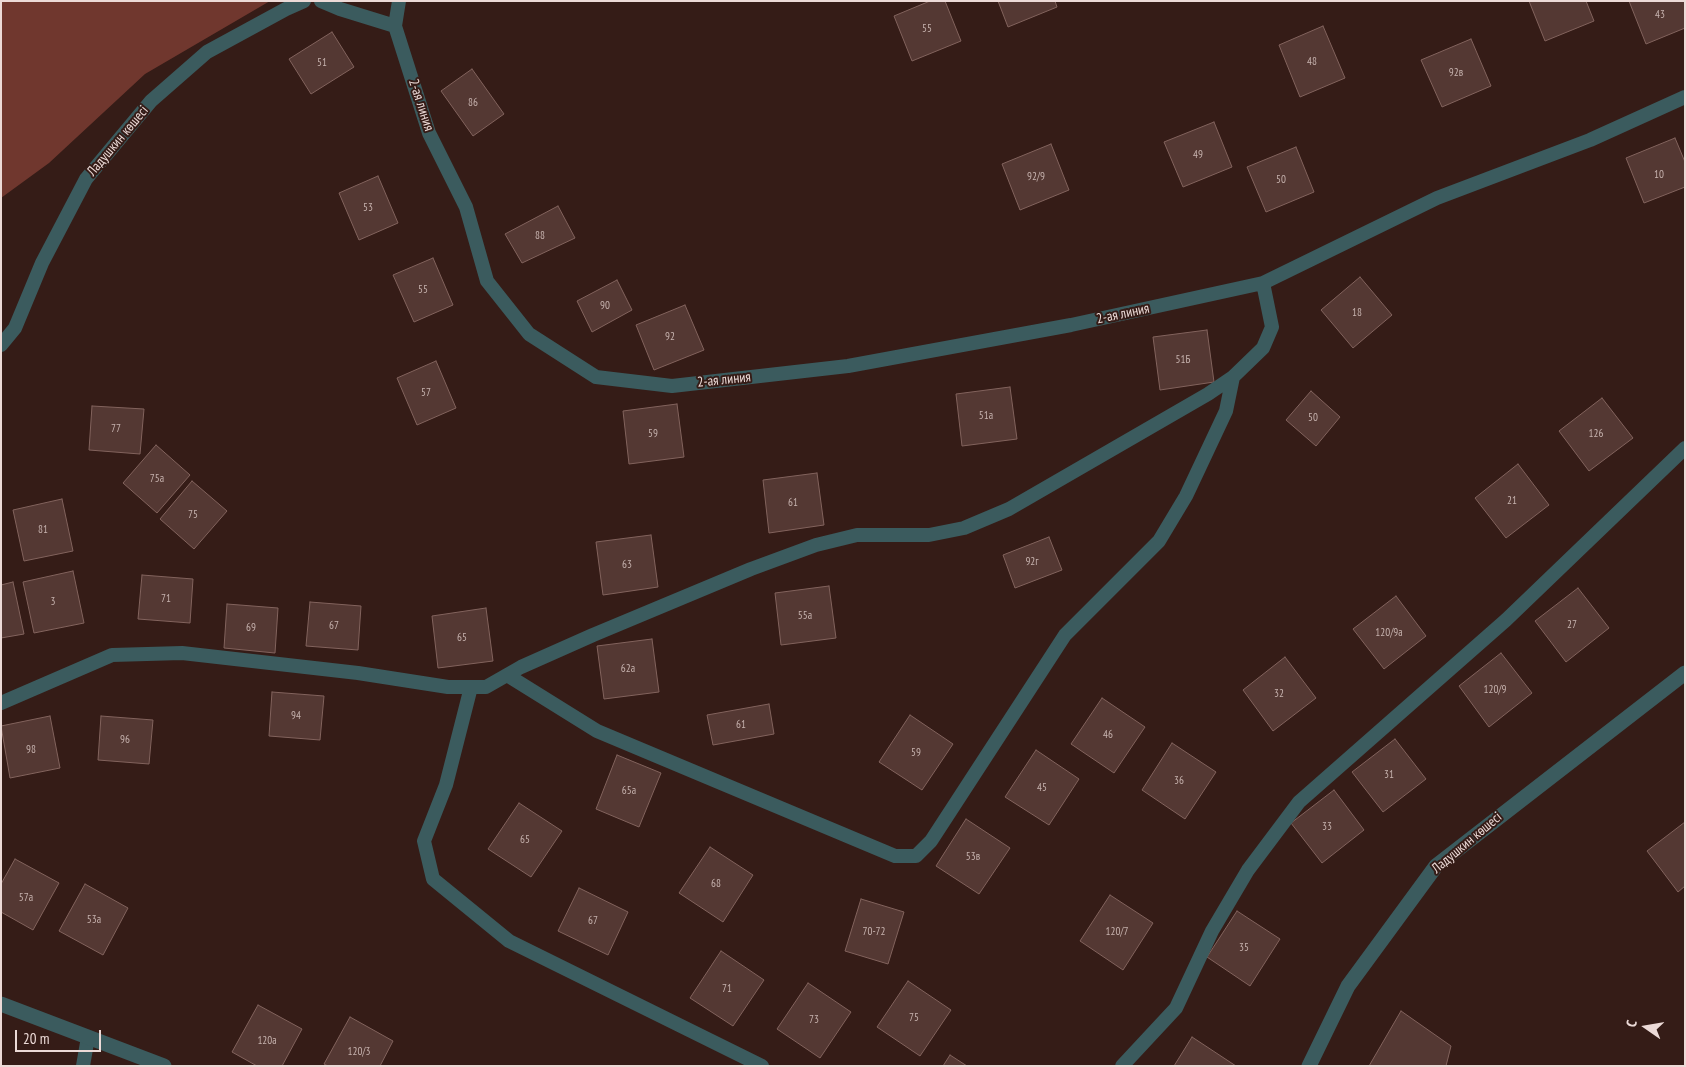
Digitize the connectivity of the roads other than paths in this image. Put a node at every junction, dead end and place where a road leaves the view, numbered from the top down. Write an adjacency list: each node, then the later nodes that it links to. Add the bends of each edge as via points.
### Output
1 (304, 1): 7 (lane, Ладушкин көшесі, via 207,52 151,101 86,179 42,263 15,328)
2 (321, 1): 4 (lane)
3 (399, 1): 4 (lane)
4 (395, 26): 6 (lane, 2-ая линия, via 429,133 466,207 487,281 529,334 596,377 672,386 848,366 1071,325)
5 (1685, 98): 6 (lane, 2-ая линия, via 1590,140 1437,198)
6 (1263, 283): 8 (lane, via 1272,327 1263,348)
7 (1, 345)
8 (1233, 377): 11 (lane, via 1009,509 964,528 929,535 857,535 816,545 601,631); 11 (lane, via 1226,411 1186,496 1159,541 1065,635 931,841 916,856 895,856 597,731)
9 (1685, 448): 19 (lane, via 1506,620 1299,802 1248,870 1212,931 1176,1008)
10 (1685, 673): 20 (street, Ладушкин көшесі, via 1436,866 1348,986)
11 (507, 675): 12 (lane, via 486,687)
12 (471, 687): 13 (lane, via 448,687 182,653 112,655); 18 (lane, via 446,786 424,841 433,879 509,941)
13 (1, 703)
14 (1, 1004): 15 (street)
15 (88, 1037): 16 (lane); 17 (street)
16 (83, 1066)
17 (164, 1066)
18 (762, 1066)
19 (1122, 1066)
20 (1309, 1066)

